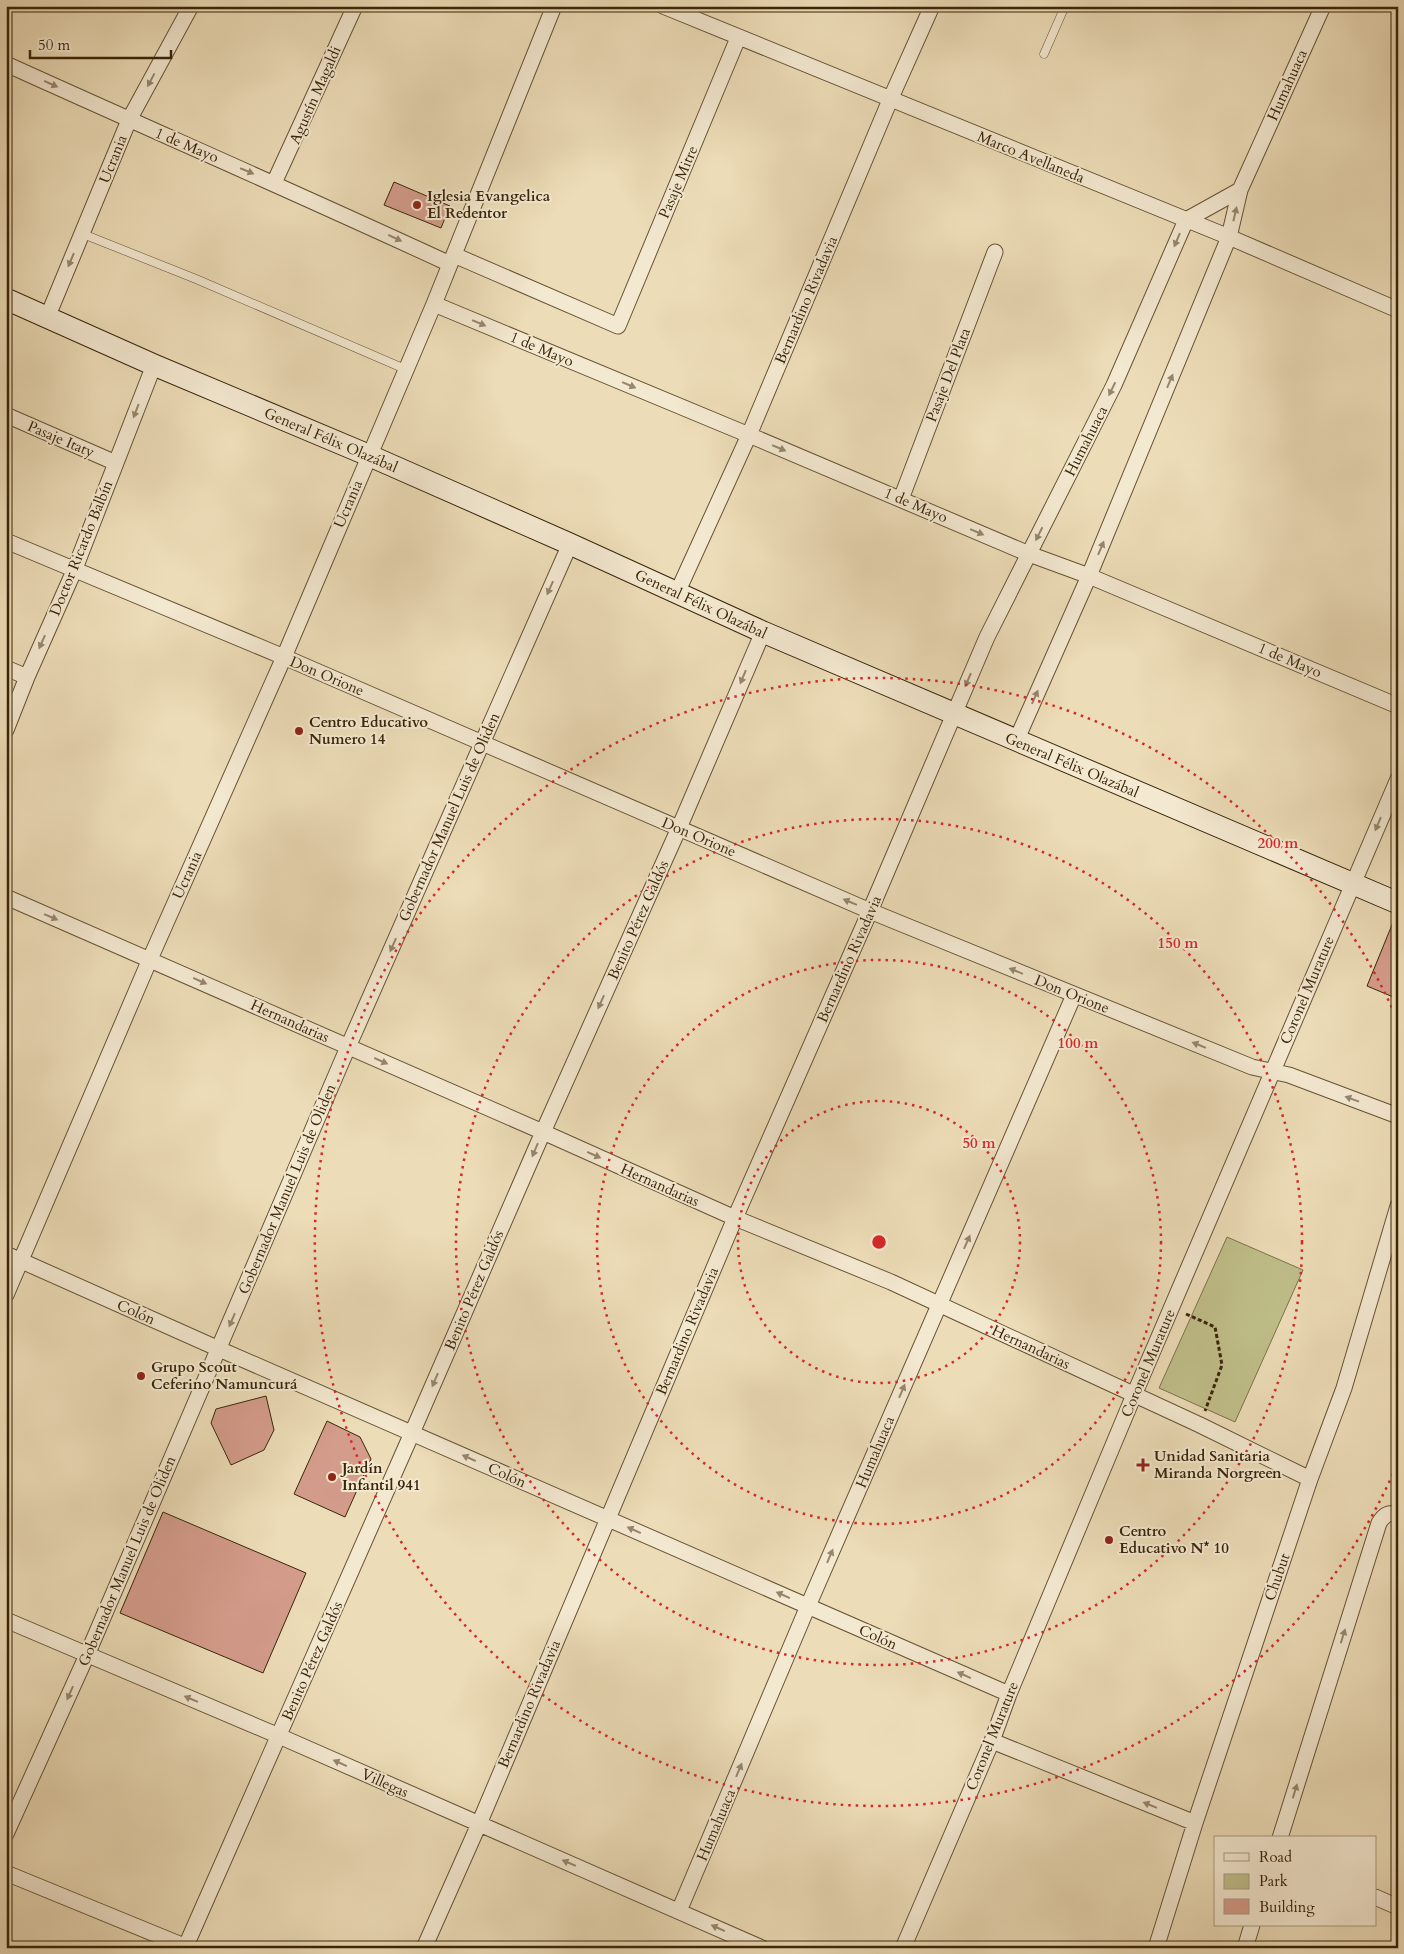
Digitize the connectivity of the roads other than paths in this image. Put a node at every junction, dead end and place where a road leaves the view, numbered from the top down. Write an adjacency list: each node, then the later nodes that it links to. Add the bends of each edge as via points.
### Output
1 (191, 6): 12 (street, Ucrania, one-way to 12)
2 (355, 6): 13 (street, Agustín Magaldi)
3 (554, 6): 19 (street)
4 (663, 6): 8 (street, Marco Avellaneda)
5 (932, 6): 11 (street, Bernardino Rivadavia)
6 (1066, 6): 9 (lane)
7 (1323, 6): 14 (street, Humahuaca)
8 (738, 38): 11 (street, Marco Avellaneda); 24 (street, Pasaje Mitre)
9 (1044, 54)
10 (6, 64): 12 (street, 1 de Mayo, one-way to 12)
11 (890, 100): 15 (street, Marco Avellaneda); 28 (street, Bernardino Rivadavia)
12 (129, 120): 13 (street, 1 de Mayo, one-way to 13); 16 (street, Ucrania)
13 (274, 183): 19 (street, 1 de Mayo, one-way to 19)
14 (1240, 190): 15 (street); 17 (street, Humahuaca, one-way to 14)
15 (1186, 220): 17 (street, Marco Avellaneda); 34 (street, Humahuaca, one-way to 34, via 1114,385)
16 (82, 234): 23 (street, Ucrania, one-way to 23); 26 (lane, via 196,279)
17 (1229, 237): 22 (street, Marco Avellaneda); 36 (street, Humahuaca, one-way to 17)
18 (995, 252): 31 (street, Pasaje Del Plata)
19 (452, 259): 21 (street); 24 (street, 1 de Mayo)
20 (6, 299): 23 (street, General Félix Olazábal)
21 (434, 304): 26 (street); 28 (street, 1 de Mayo, one-way to 28)
22 (1398, 310)
23 (47, 318): 25 (street, General Félix Olazábal)
24 (618, 326)
25 (154, 365): 29 (street, General Félix Olazábal); 30 (street, Doctor Ricardo Balbín, one-way to 30)
26 (406, 370): 29 (street)
27 (6, 415): 30 (street, Pasaje Itaty)
28 (749, 434): 31 (street, 1 de Mayo, one-way to 31); 37 (street, Bernardino Rivadavia)
29 (368, 455): 33 (street, General Félix Olazábal); 39 (street, Ucrania)
30 (116, 463): 35 (street, Doctor Ricardo Balbín)
31 (901, 499): 34 (street, 1 de Mayo, one-way to 34)
32 (6, 542): 35 (street, Don Orione)
33 (570, 544): 37 (street, General Félix Olazábal); 46 (street, Gobernador Manuel Luis de Oliden, one-way to 46)
34 (1029, 554): 36 (street, 1 de Mayo); 43 (street, Humahuaca, one-way to 43, via 987,637)
35 (74, 570): 39 (street, Don Orione); 41 (street, Doctor Ricardo Balbín, one-way to 41)
36 (1089, 576): 42 (street, 1 de Mayo); 45 (street, Humahuaca, one-way to 36)
37 (677, 593): 38 (street, General Félix Olazábal)
38 (762, 632): 43 (street, General Félix Olazábal); 48 (street, Benito Pérez Galdós, one-way to 48)
39 (284, 657): 46 (street, Don Orione); 53 (street, Ucrania)
40 (6, 668): 41 (street)
41 (27, 677): 44 (street, Doctor Ricardo Balbín)
42 (1398, 706)
43 (953, 715): 45 (street, General Félix Olazábal); 52 (street, Bernardino Rivadavia)
44 (6, 730)
45 (1016, 741): 49 (street, General Félix Olazábal)
46 (482, 743): 48 (street, Don Orione); 55 (street, Gobernador Manuel Luis de Oliden, one-way to 55)
47 (1398, 779): 49 (street, Coronel Murature, one-way to 49)
48 (679, 828): 52 (street, Don Orione, one-way to 48); 58 (street, Benito Pérez Galdós, one-way to 58)
49 (1353, 884): 51 (street, General Félix Olazábal); 56 (street, Coronel Murature)
50 (6, 898): 53 (street, Hernandarias, one-way to 53)
51 (1398, 903)
52 (870, 911): 54 (street, Don Orione, one-way to 52); 60 (street, Bernardino Rivadavia)
53 (150, 959): 55 (street, Hernandarias, one-way to 55); 62 (street, Ucrania)
54 (1074, 995): 56 (street, Don Orione, one-way to 54, via 1252,1067); 64 (street, Humahuaca, one-way to 54)
55 (348, 1047): 58 (street, Hernandarias, one-way to 58); 65 (street, Gobernador Manuel Luis de Oliden, one-way to 65)
56 (1273, 1072): 57 (street, Don Orione, one-way to 56); 66 (street, Coronel Murature)
57 (1398, 1116)
58 (543, 1132): 60 (street, Hernandarias, one-way to 60); 67 (street, Benito Pérez Galdós, one-way to 67)
59 (1398, 1206): 68 (street, Chubut, via 1344,1388)
60 (735, 1218): 64 (street, Hernandarias); 70 (street, Bernardino Rivadavia)
61 (6, 1254): 62 (street, Colón)
62 (22, 1260): 63 (street, Ucrania); 65 (street, Colón)
63 (6, 1295)
64 (940, 1305): 66 (street, Hernandarias); 71 (street, Humahuaca, one-way to 64)
65 (219, 1349): 67 (street, Colón); 73 (street, Gobernador Manuel Luis de Oliden)
66 (1134, 1395): 68 (street, Hernandarias); 74 (street, Coronel Murature)
67 (412, 1433): 70 (street, Colón, one-way to 67); 75 (street, Benito Pérez Galdós)
68 (1310, 1479): 77 (street, Chubut)
69 (1391, 1515): 80 (street, one-way to 69, via 1379,1523)
70 (607, 1518): 71 (street, Colón, one-way to 70); 78 (street, Bernardino Rivadavia)
71 (808, 1606): 74 (street, Colón, one-way to 71); 84 (street, Humahuaca, one-way to 71)
72 (6, 1620): 73 (street, Villegas)
73 (87, 1655): 75 (street, Villegas, one-way to 73); 79 (street, Gobernador Manuel Luis de Oliden, one-way to 79)
74 (1009, 1694): 76 (street, Coronel Murature)
75 (279, 1736): 78 (street, Villegas, one-way to 75); 86 (street, Benito Pérez Galdós)
76 (992, 1741): 77 (street, one-way to 76); 89 (street, Coronel Murature)
77 (1195, 1823): 90 (street, Chubut)
78 (479, 1824): 84 (street, Villegas, one-way to 78); 87 (street, Bernardino Rivadavia)
79 (6, 1834)
80 (1281, 1836)
81 (6, 1873): 86 (street)
82 (1376, 1897): 83 (street)
83 (1398, 1907)
84 (679, 1911): 88 (street, Villegas, one-way to 84)
85 (1252, 1926): 91 (street)
86 (186, 1947)
87 (424, 1948)
88 (762, 1948)
89 (903, 1948)
90 (1156, 1948)
91 (1245, 1948)

